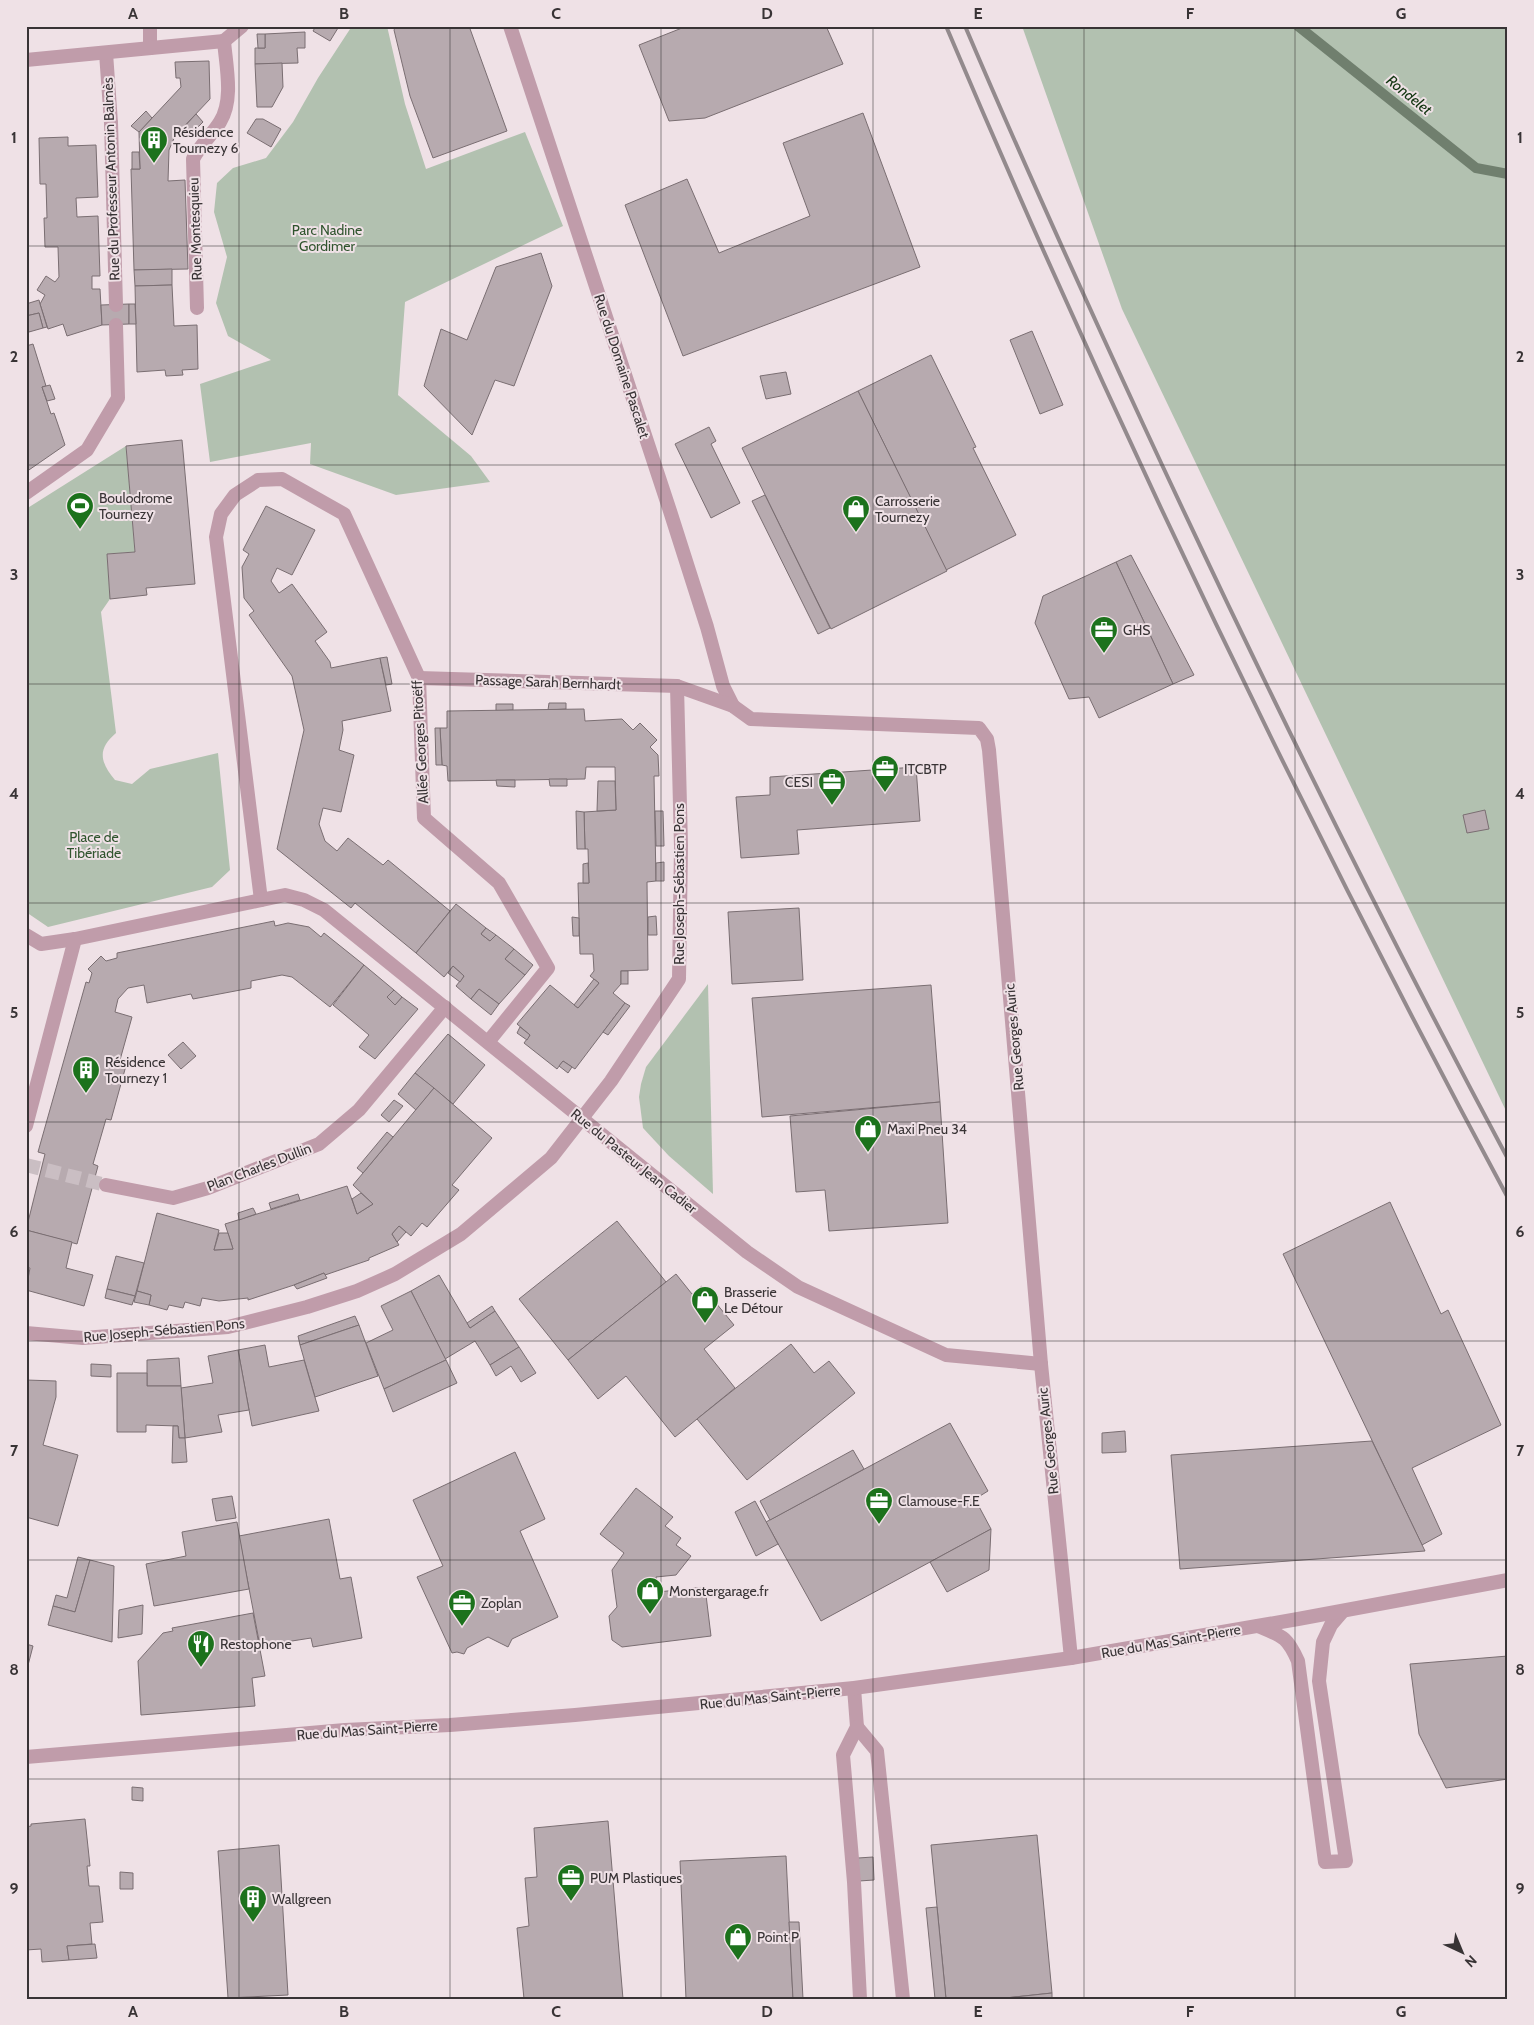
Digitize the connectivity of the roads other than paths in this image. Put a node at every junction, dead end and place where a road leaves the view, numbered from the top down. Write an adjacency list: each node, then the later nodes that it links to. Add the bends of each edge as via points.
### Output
1 (150, 26): 5 (street)
2 (242, 26): 4 (street)
3 (510, 26): 14 (street, Rue du Domaine Pascalet, via 687,565 723,686)
4 (224, 41): 5 (street); 9 (street, Rue Montesquieu, via 228,101 221,121 193,159)
5 (150, 48): 6 (street)
6 (106, 53): 7 (street); 8 (street, Rue du Professeur Antonin Balmès)
7 (26, 60)
8 (116, 305)
9 (197, 308)
10 (116, 325): 11 (street, via 118,398 86,450)
11 (26, 493)
12 (419, 678): 13 (street, Passage Sarah Bernhardt); 15 (street, Allée Georges Pitoëff, via 344,514 282,478 258,480 235,495 221,514 216,537); 19 (street, Allée Georges Pitoëff, via 424,818 499,883 548,968)
13 (676, 686): 14 (street, Rue Georges Auric); 20 (street, Rue Joseph-Sébastien Pons, via 681,846 679,979 611,1081)
14 (733, 706): 24 (street, Rue Georges Auric, via 750,719 979,728 987,739)
15 (261, 900): 17 (street); 18 (street, Rue du Pasteur Jean Cadier, via 285,895 324,910)
16 (26, 935): 17 (street, via 41,944)
17 (75, 939): 21 (street)
18 (445, 1007): 19 (street, Rue du Pasteur Jean Cadier); 22 (street, Plan Charles Dullin, via 359,1110 319,1144 174,1198)
19 (488, 1042): 20 (street, Rue du Pasteur Jean Cadier)
20 (581, 1118): 23 (street, Rue Joseph-Sébastien Pons, via 551,1158 462,1234 395,1274 357,1291 307,1308 228,1327 83,1338); 24 (street, Rue du Pasteur Jean Cadier, via 747,1252 798,1287 946,1355)
21 (26, 1126)
22 (106, 1185)
23 (26, 1333)
24 (1040, 1364): 28 (street, Rue Georges Auric)
25 (1508, 1580): 26 (street, Rue du Mas Saint-Pierre)
26 (1343, 1611): 27 (street, Rue du Mas Saint-Pierre); 27 (street, via 1323,1642 1319,1681 1346,1861 1325,1862 1298,1661 1285,1638)
27 (1258, 1626): 28 (street, Rue du Mas Saint-Pierre)
28 (1071, 1658): 29 (street, Rue du Mas Saint-Pierre)
29 (854, 1688): 30 (street); 31 (street, Rue du Mas Saint-Pierre, via 575,1715 345,1730)
30 (857, 1727): 32 (street, via 843,1755); 33 (street, via 877,1751)
31 (26, 1757)
32 (860, 1999)
33 (904, 1999)

